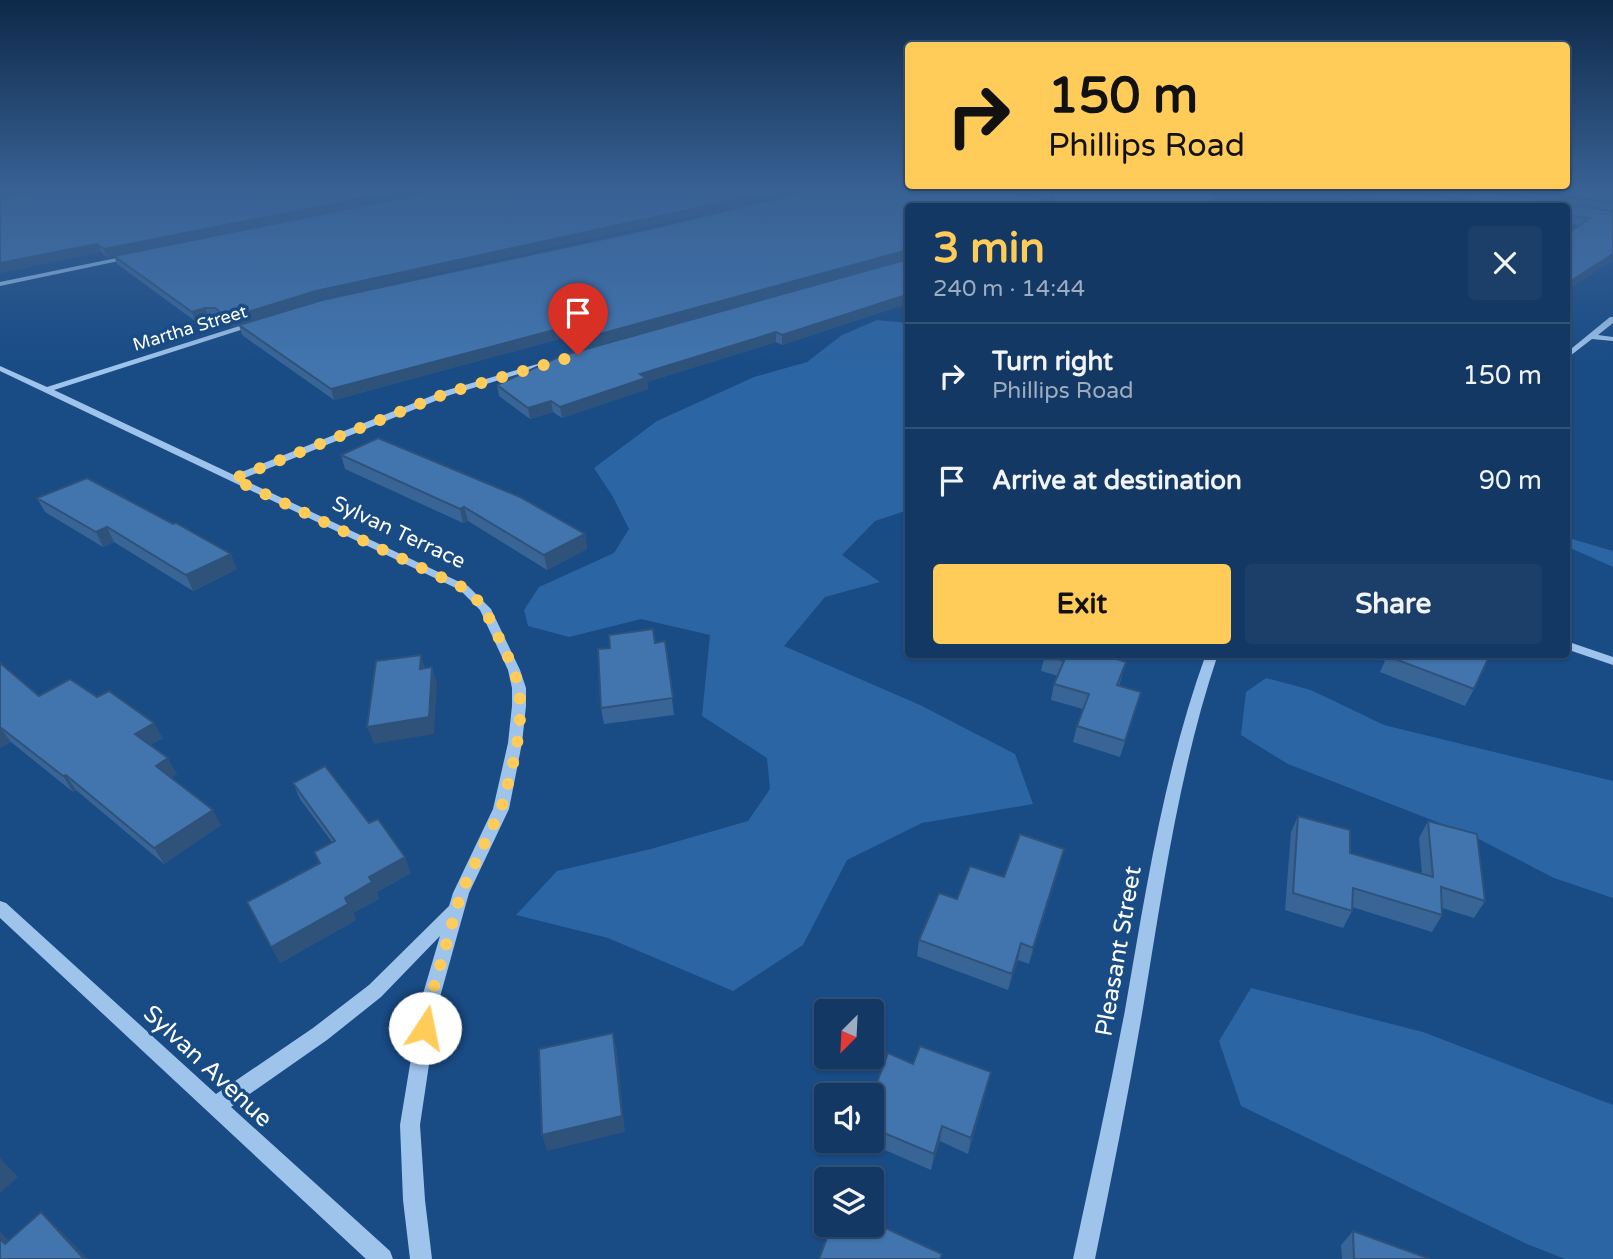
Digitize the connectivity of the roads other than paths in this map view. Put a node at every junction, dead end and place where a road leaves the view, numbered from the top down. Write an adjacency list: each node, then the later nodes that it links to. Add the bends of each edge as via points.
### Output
1 (139, 256): 2 (street)
2 (0, 284)
3 (1613, 319): 5 (street)
4 (267, 321): 10 (street, Martha Street)
5 (1591, 337): 6 (street); 7 (street)
6 (1613, 339)
7 (1570, 354)
8 (564, 359): 11 (street, via 447,393)
9 (0, 368): 10 (street, Sylvan Terrace)
10 (47, 390): 11 (street, Sylvan Terrace)
11 (233, 479): 16 (street, Sylvan Terrace, via 464,588 485,609 519,688 518,724 501,809)
12 (1570, 646): 14 (street)
13 (1210, 658): 20 (street, Pleasant Street, via 1193,702 1161,842 1134,1010)
14 (1613, 661)
15 (0, 908): 17 (street, Sylvan Avenue)
16 (456, 909): 17 (street, Sylvan Terrace, via 375,991); 19 (street, Sylvan Terrace, via 429,1004 410,1125)
17 (216, 1106): 18 (street, Sylvan Avenue)
18 (382, 1259)
19 (421, 1259)
20 (1084, 1259)

